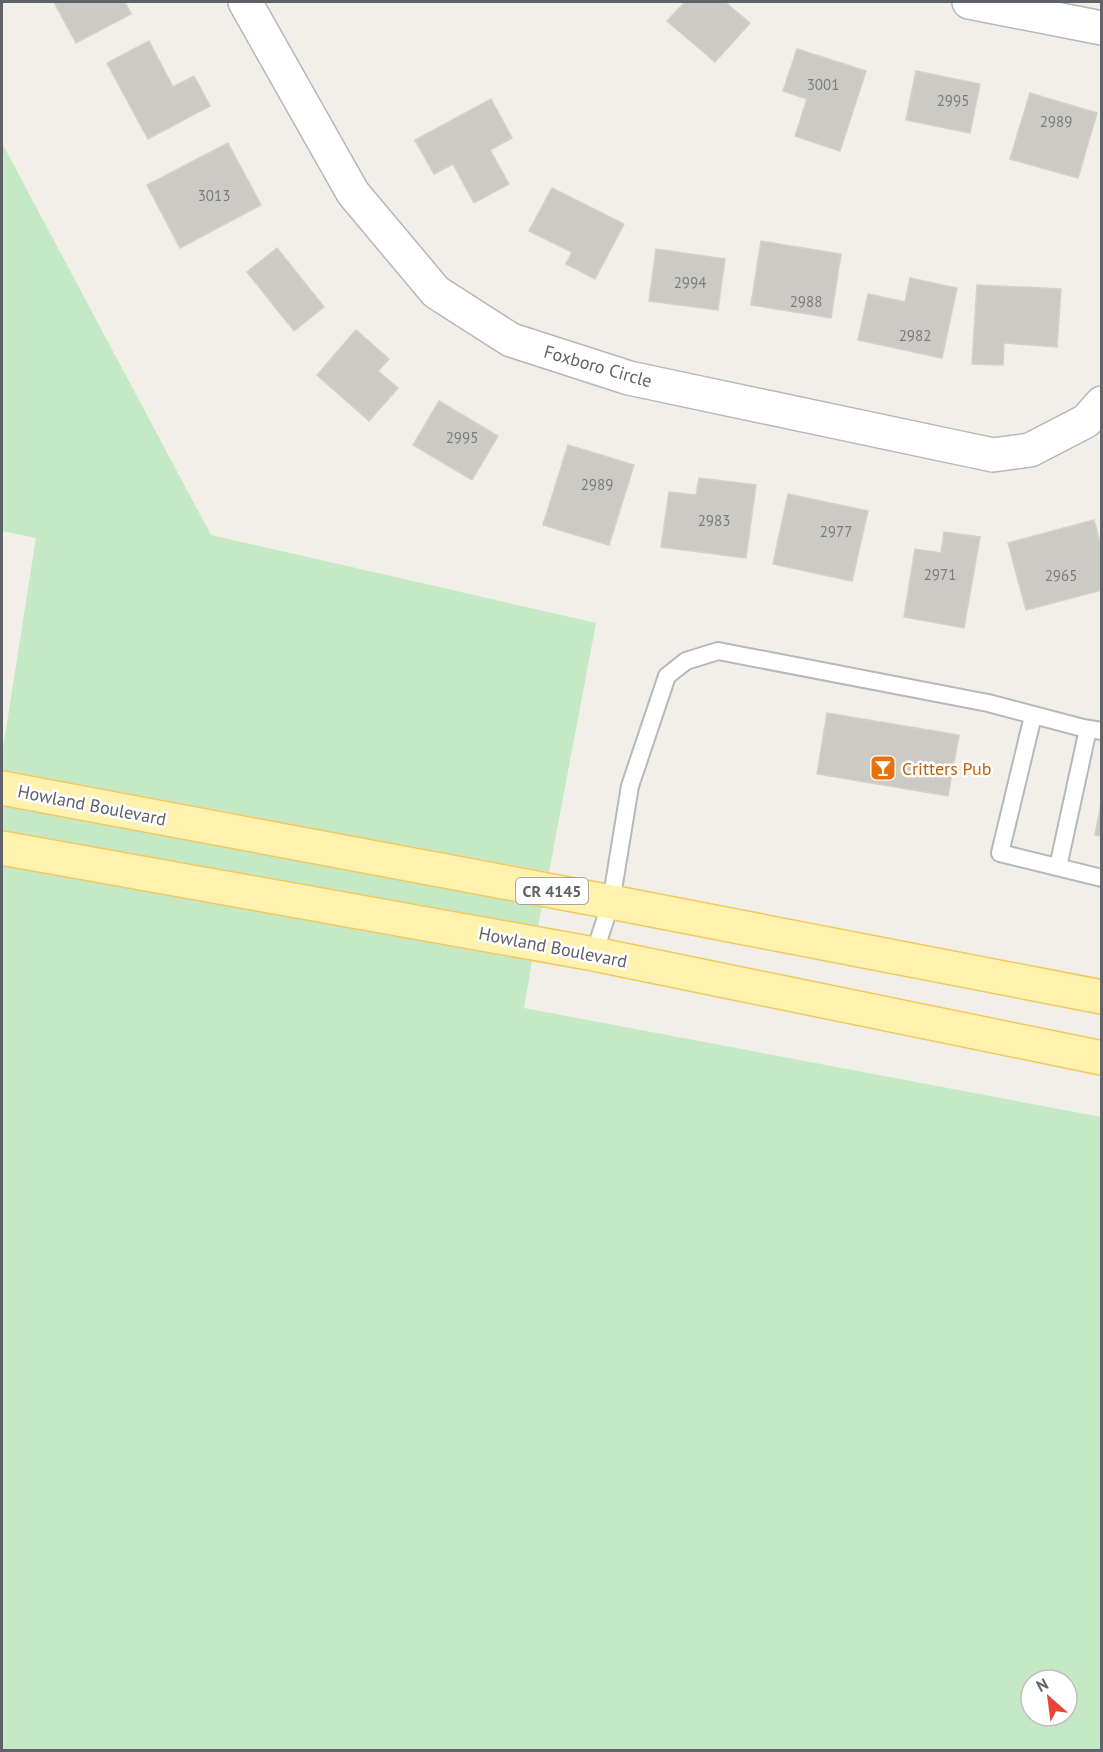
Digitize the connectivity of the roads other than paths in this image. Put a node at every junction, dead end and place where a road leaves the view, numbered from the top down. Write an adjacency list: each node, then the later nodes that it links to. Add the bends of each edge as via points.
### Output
1 (245, 2): 4 (street, Foxboro Circle, via 353,193 436,292 511,340 629,378 993,455 1030,450 1086,421)
2 (969, 2): 3 (street)
3 (1101, 28)
4 (1101, 403)
5 (1033, 716): 6 (lane); 9 (lane, via 1000,853); 11 (lane, via 987,703 718,651 686,661 667,676 630,786)
6 (1095, 730): 9 (lane)
7 (2, 788): 11 (main road, Howland Boulevard / CR 4145)
8 (2, 848): 12 (main road, Howland Boulevard)
9 (1058, 867): 10 (lane)
10 (1101, 878)
11 (611, 902): 12 (lane); 13 (main road, Howland Boulevard / CR 4145)
12 (594, 954): 14 (main road, Howland Boulevard)
13 (1101, 997)
14 (1101, 1058)

